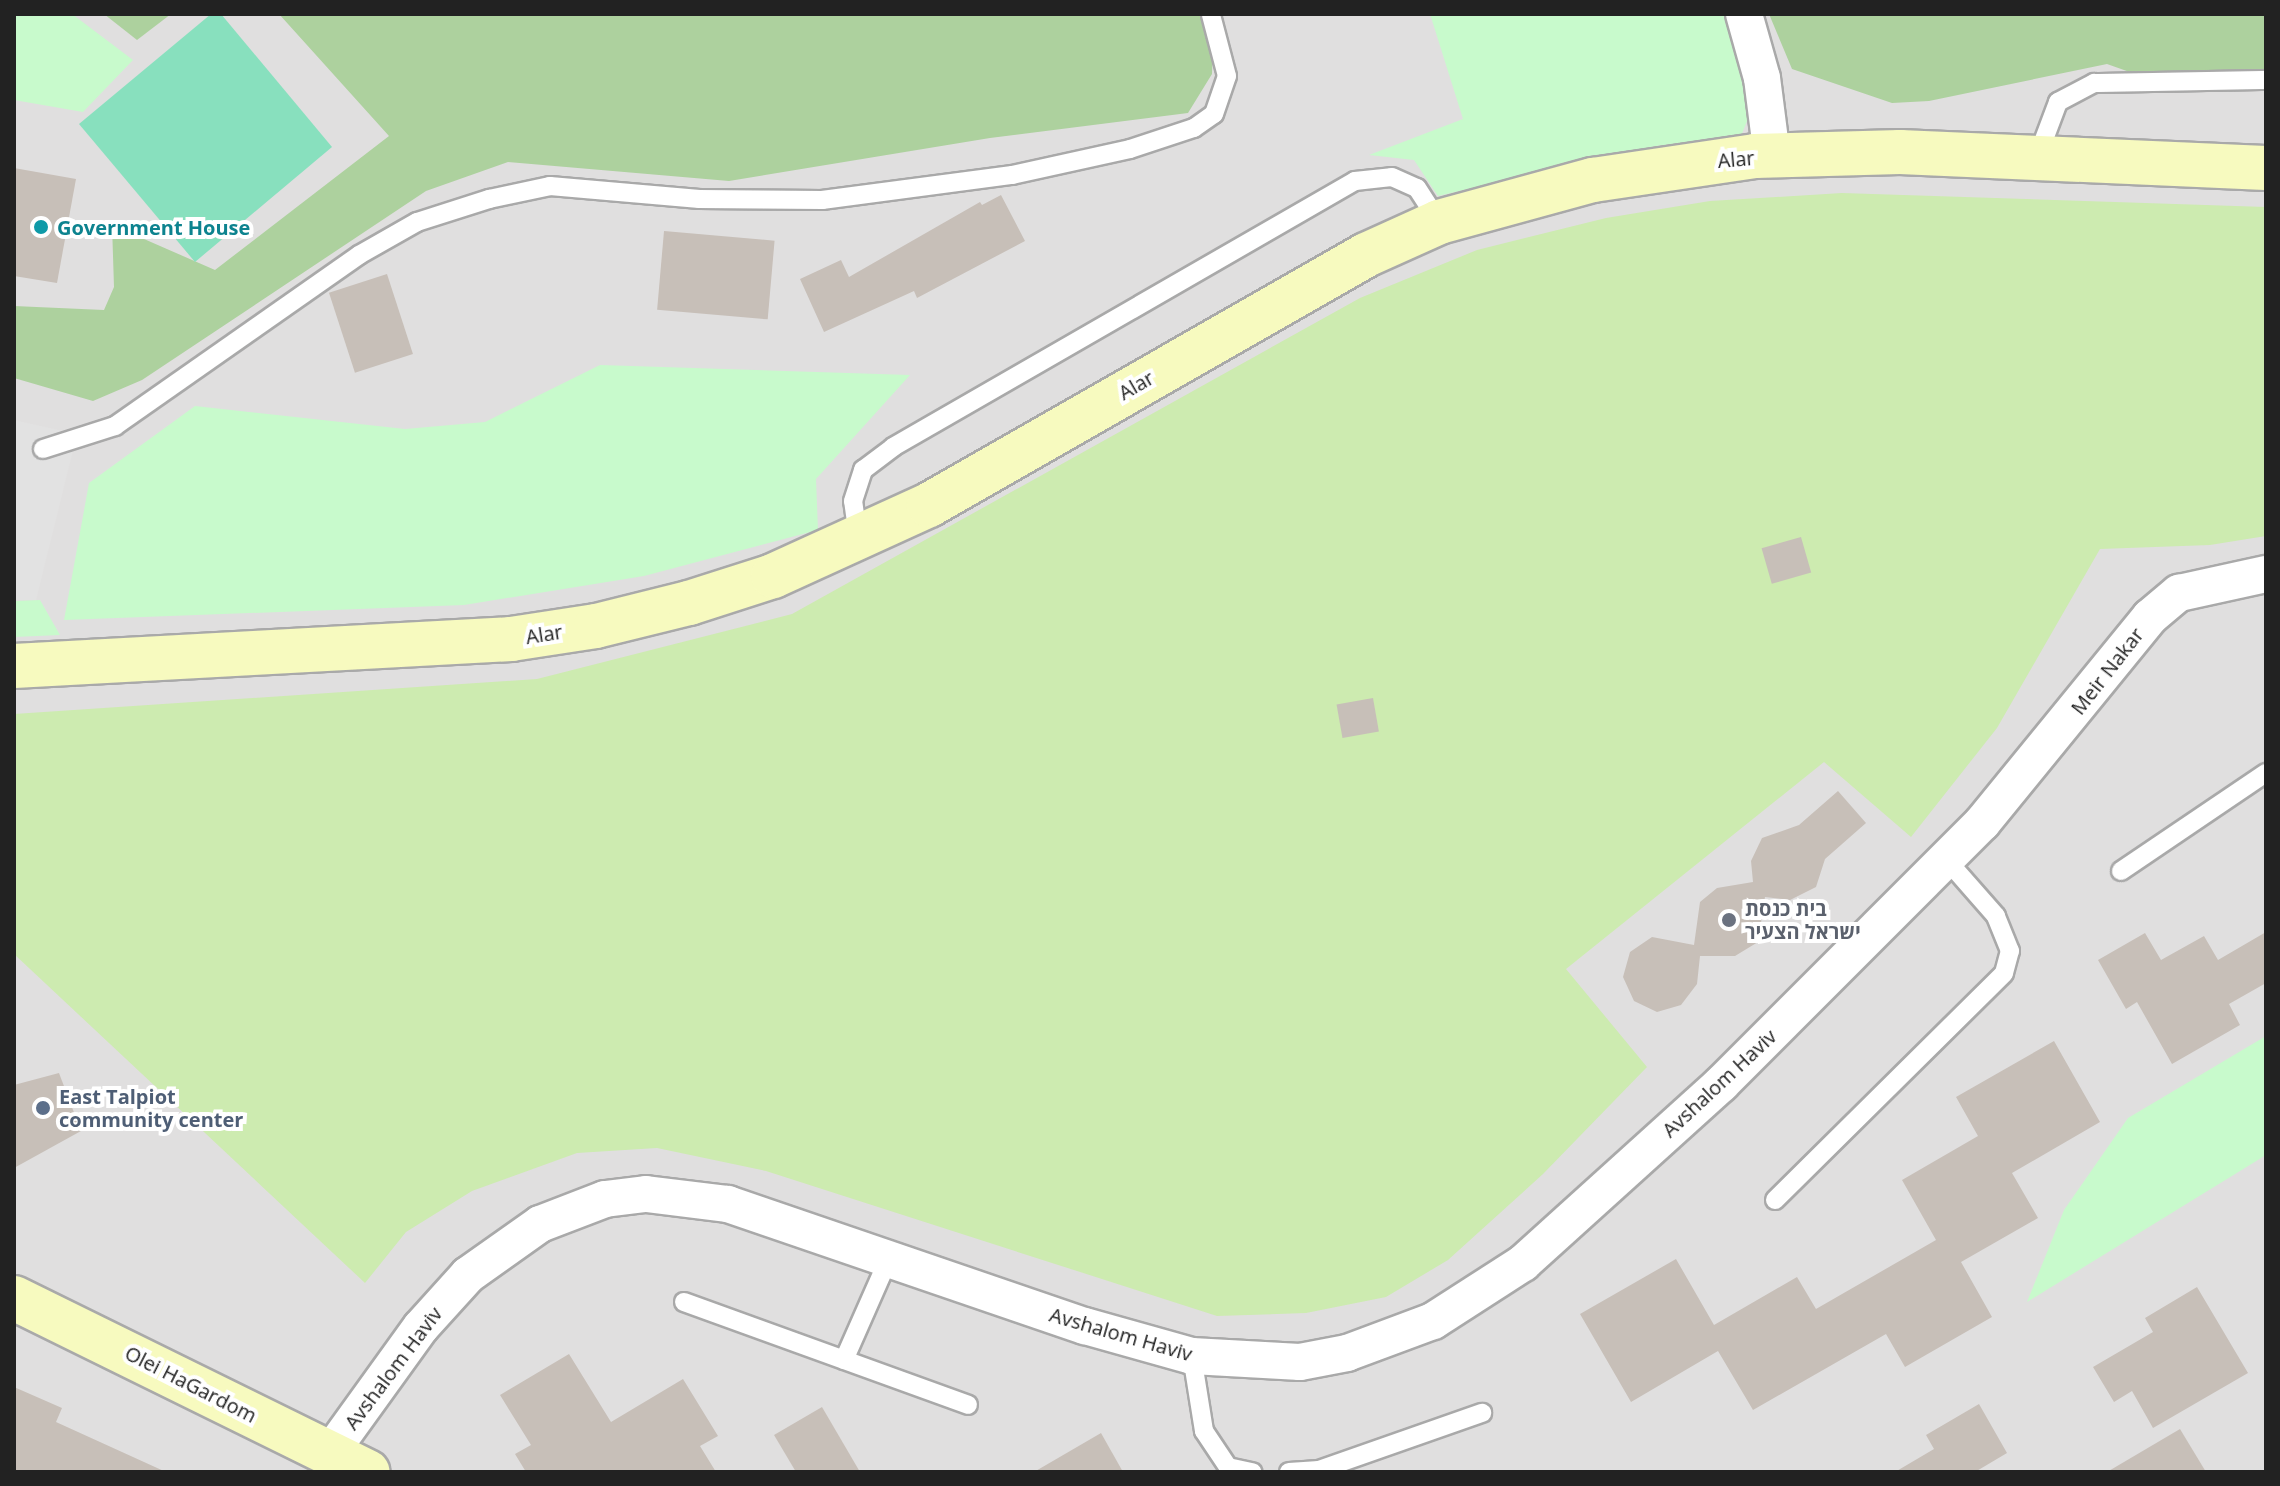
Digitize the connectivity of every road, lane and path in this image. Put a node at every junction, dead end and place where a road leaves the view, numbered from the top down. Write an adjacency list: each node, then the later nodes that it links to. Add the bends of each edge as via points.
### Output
1 (1744, 14): 4 (street, via 1754,37)
2 (1211, 15): 8 (lane, via 1227,76 1214,114 1194,128 1130,149 1012,175 822,200 699,199 550,186 489,199 417,222 359,255 115,426)
3 (2266, 80): 5 (lane, via 2094,83 2058,102)
4 (1772, 156): 5 (street, Alar, via 1900,152); 7 (street, Alar, via 1593,180)
5 (2037, 158): 6 (street, Alar)
6 (2266, 168)
7 (1439, 222): 9 (street, Alar, via 1277,303 929,505); 9 (lane, via 1417,188 1392,177 1355,181 893,447 863,470 853,501)
8 (43, 449)
9 (859, 539): 11 (street, Alar, via 773,576 689,603 553,633)
10 (2266, 574): 13 (street, Meir Nakar, via 2179,593 2150,617)
11 (14, 666)
12 (2266, 773): 15 (lane)
13 (1982, 823): 14 (street, Avshalom Haviv)
14 (1946, 859): 16 (lane, via 1996,916 2010,951 2004,973); 20 (street, Avshalom Haviv, via 1721,1084 1523,1263 1474,1297 1420,1327 1347,1353 1300,1362)
15 (2121, 871)
16 (1775, 1200)
17 (889, 1258): 20 (street, Avshalom Haviv, via 1085,1326); 21 (lane); 24 (street, Avshalom Haviv, via 690,1196 632,1196 571,1209 468,1275 421,1327)
18 (14, 1298): 24 (street, Olei HaGardom)
19 (684, 1302): 21 (lane)
20 (1192, 1356): 25 (lane, via 1204,1431 1228,1467)
21 (844, 1360): 22 (lane)
22 (968, 1405)
23 (1482, 1413): 26 (lane, via 1319,1470)
24 (349, 1463)
25 (1252, 1472)
26 (1289, 1472)

